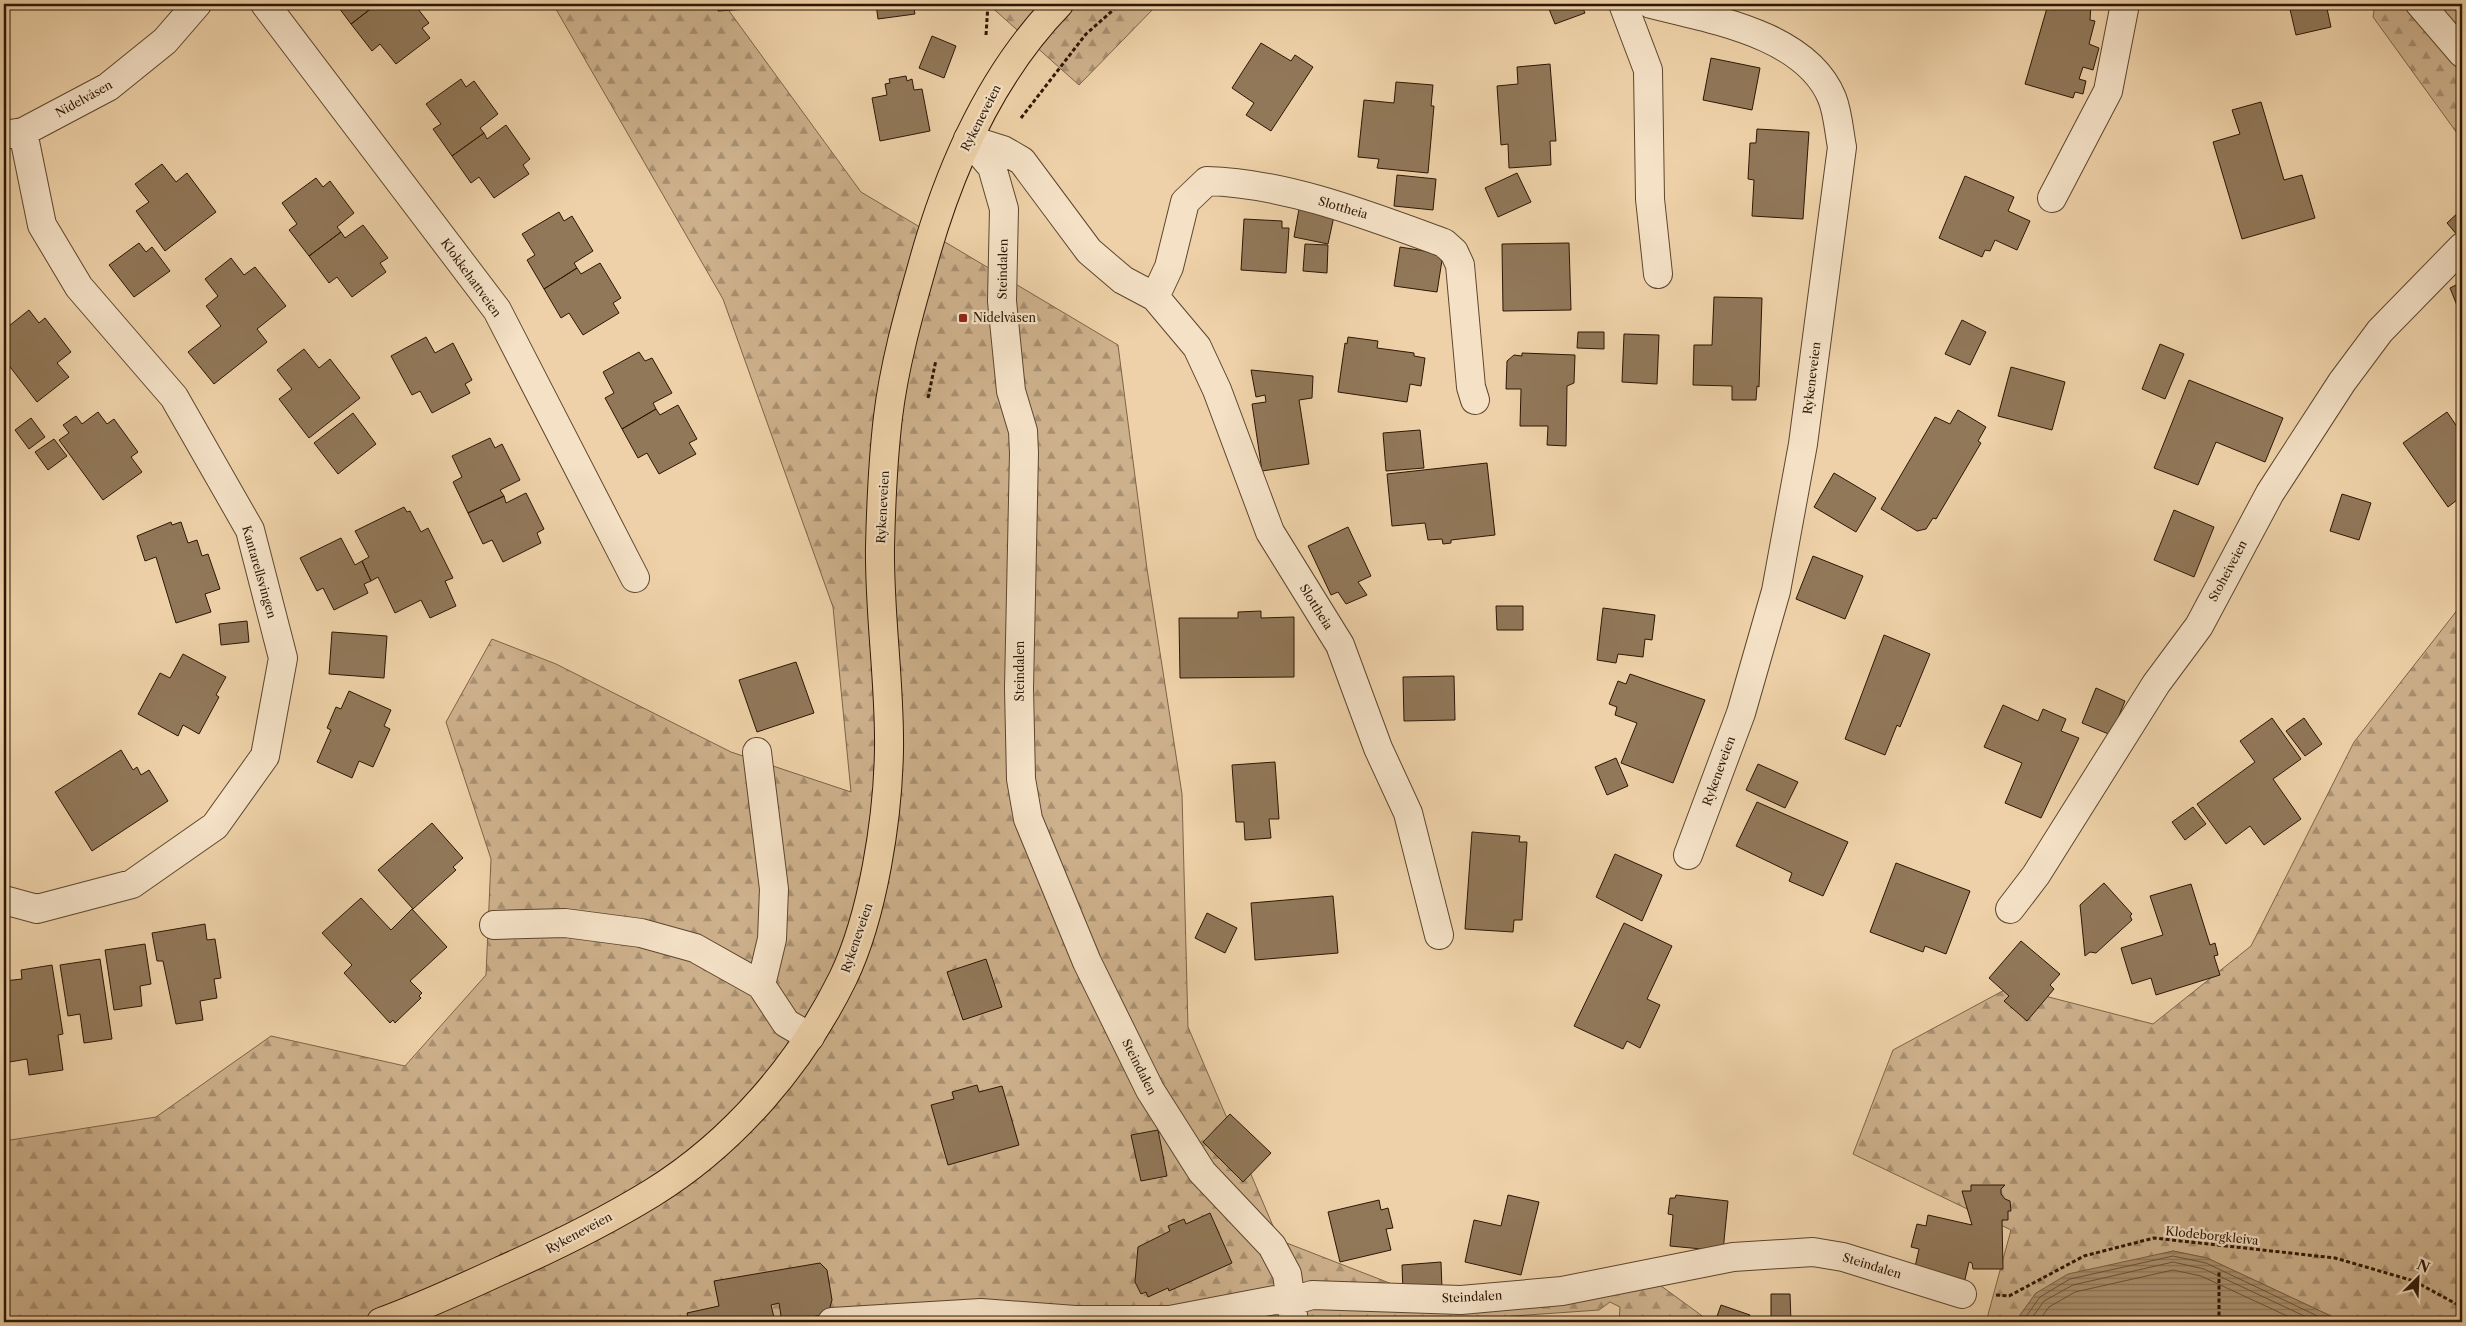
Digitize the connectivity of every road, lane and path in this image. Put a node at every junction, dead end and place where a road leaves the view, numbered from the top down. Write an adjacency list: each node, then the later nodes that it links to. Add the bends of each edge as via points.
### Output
1 (197, 4): 9 (street, Nidelvåsen, via 165,41 108,87)
2 (265, 4): 16 (street, Klokkehattveien, via 497,310)
3 (1624, 4): 13 (street, via 1648,70 1650,199)
4 (1651, 4): 18 (street, Rykeneveien, via 1746,28 1799,57 1819,76 1832,99 1842,147 1803,444 1776,591 1741,713)
5 (2125, 4): 11 (street, via 2108,91)
6 (2420, 4): 8 (street)
7 (1055, 5): 10 (main road, Rykeneveien, via 1005,71)
8 (2462, 53)
9 (13, 133): 19 (street, Kantarellsvingen, via 42,225 79,287 174,397 250,530 283,658 265,756 215,826 132,884 37,909)
10 (968, 139): 14 (street, Slottheia, via 1003,150 1022,161 1089,251 1123,280); 24 (main road, Rykeneveien, via 933,224 909,314 888,416 880,549 889,747 886,803 869,905 845,976); 28 (street, Steindalen, via 992,167 1004,208 1002,301 1011,391 1023,430 1024,453 1019,688 1022,779 1028,819 1087,962 1150,1090 1202,1172 1272,1246 1287,1274)
11 (2052, 198)
12 (2462, 247): 20 (street, Stoheiveien, via 2380,331 2342,382 2270,493 2199,626 2156,684 2036,875)
13 (1658, 274)
14 (1155, 297): 15 (street, Slottheia, via 1169,266 1185,202 1207,181 1239,182 1353,210 1444,243 1454,252 1460,265 1471,387); 22 (street, Slottheia, via 1197,347 1217,390 1270,532 1340,645 1378,748 1408,814)
15 (1475, 400)
16 (635, 578)
17 (757, 752): 23 (street, via 774,889 772,938)
18 (1688, 855)
19 (4, 900)
20 (2010, 909)
21 (494, 925): 23 (street, via 565,923 642,933 695,948)
22 (1439, 935)
23 (761, 985): 24 (street, via 786,1024)
24 (810, 1037): 29 (main road, Rykeneveien, via 769,1092 707,1153 653,1192 564,1242)
25 (2219, 1272): 31 (path)
26 (1962, 1294): 27 (path, Klodeborgkleiva, via 2009,1296 2084,1256 2154,1238 2335,1258 2414,1281); 28 (street, Steindalen, via 1843,1257 1813,1252 1733,1257 1562,1291 1461,1300 1312,1295)
27 (2462, 1308)
28 (1293, 1311): 30 (street, via 1275,1300 1170,1320 1075,1320 981,1312)
29 (381, 1322)
30 (832, 1322)
31 (2219, 1322)

